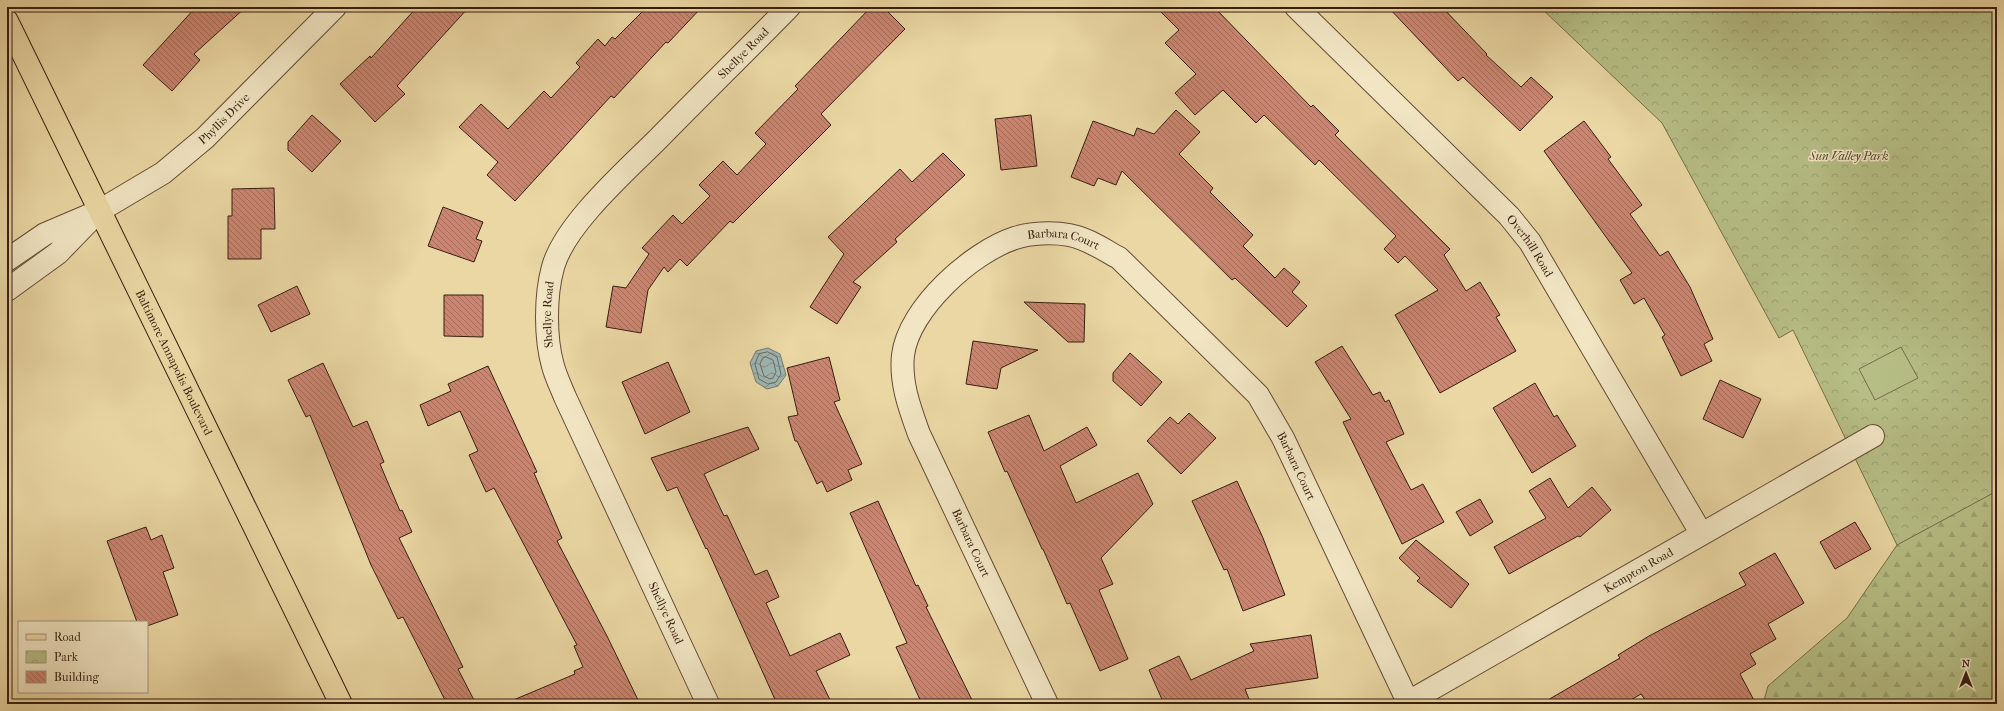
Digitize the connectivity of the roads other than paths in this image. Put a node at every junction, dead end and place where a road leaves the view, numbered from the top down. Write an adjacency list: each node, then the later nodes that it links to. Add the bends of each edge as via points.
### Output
1 (335, 7): 5 (street, Phyllis Drive, via 205,138 163,174)
2 (789, 7): 12 (street, Shellye Road, via 579,221 565,239 553,267 548,304 547,334 553,366 565,397)
3 (1296, 7): 9 (street, Overhill Road, via 1509,216 1530,242)
4 (7, 21): 5 (main road, Baltimore Annapolis Boulevard)
5 (99, 212): 6 (street, via 45,234); 7 (street, via 58,253); 11 (main road, Baltimore Annapolis Boulevard)
6 (7, 260)
7 (7, 290)
8 (1873, 436): 9 (street, Kempton Road)
9 (1701, 533): 10 (street, Kempton Road)
10 (1407, 703): 13 (street, Barbara Court, via 1283,438 1258,395 1119,258 1094,244 1070,235 1044,234 1016,238 991,248 964,266 949,281 922,312 912,330 903,354 903,375 907,401 919,434)
11 (341, 704)
12 (708, 704)
13 (1047, 704)

